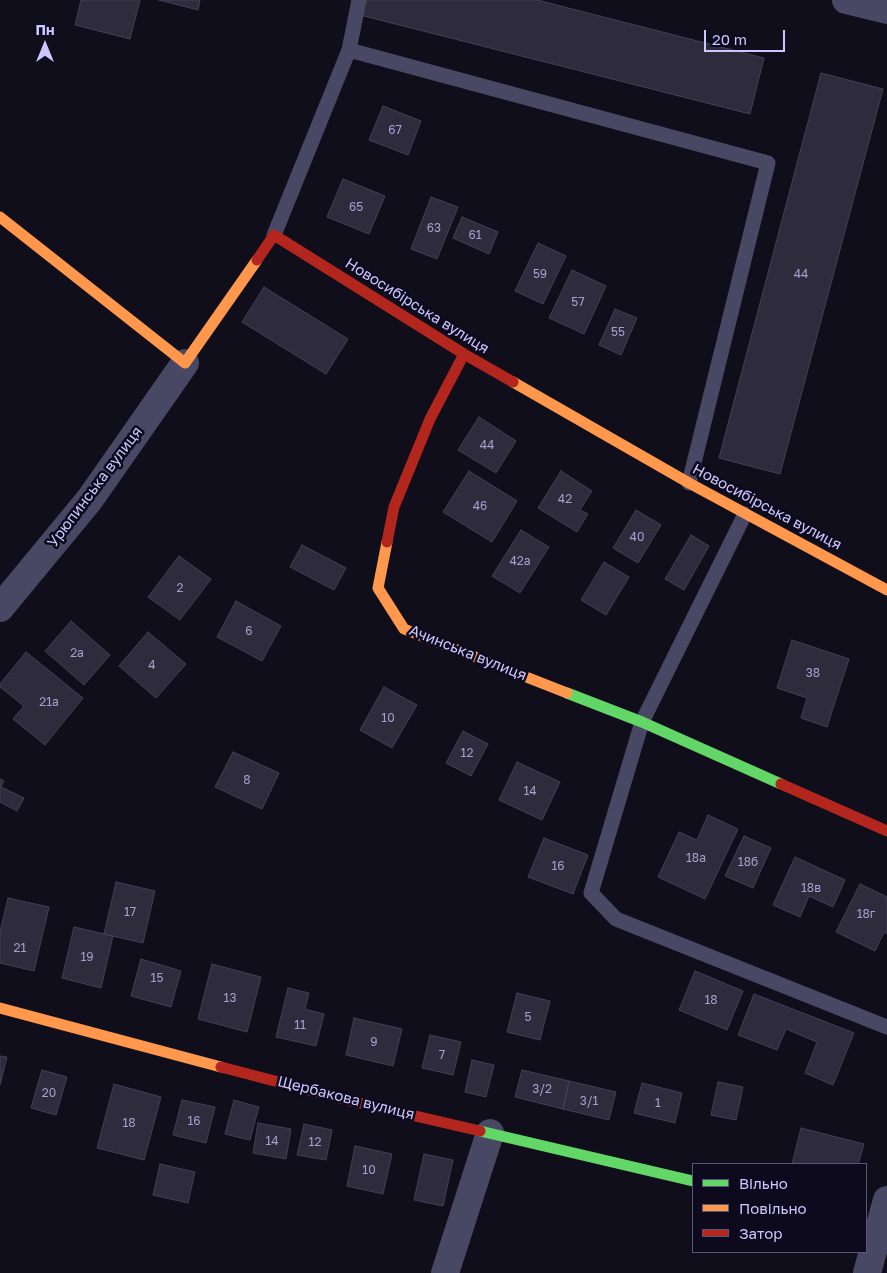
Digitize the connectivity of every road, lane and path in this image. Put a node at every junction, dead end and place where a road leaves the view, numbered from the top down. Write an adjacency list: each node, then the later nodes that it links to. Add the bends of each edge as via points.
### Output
1 (360, 0): 4 (lane)
2 (846, 0): 3 (street)
3 (883, 6)
4 (349, 50): 6 (lane); 9 (lane, via 768,162)
5 (0, 217): 8 (street)
6 (274, 235): 7 (street, Новосибірська вулиця); 8 (street)
7 (464, 354): 9 (street, Новосибірська вулиця); 13 (street, Ачинська вулиця, via 430,419 394,506 378,588 404,629)
8 (185, 363): 12 (street, Урюпинська вулиця, via 90,499)
9 (689, 483): 10 (street, Новосибірська вулиця)
10 (744, 514): 11 (street, Новосибірська вулиця); 13 (lane)
11 (887, 590)
12 (0, 608)
13 (642, 722): 14 (street, Ачинська вулиця); 16 (lane, via 591,893 616,919)
14 (887, 831)
15 (0, 1008): 17 (street, Щербакова вулиця, via 351,1101)
16 (887, 1027)
17 (490, 1133): 18 (street, Щербакова вулиця); 20 (street)
18 (692, 1181)
19 (880, 1218): 21 (street)
20 (445, 1273)
21 (867, 1273)

